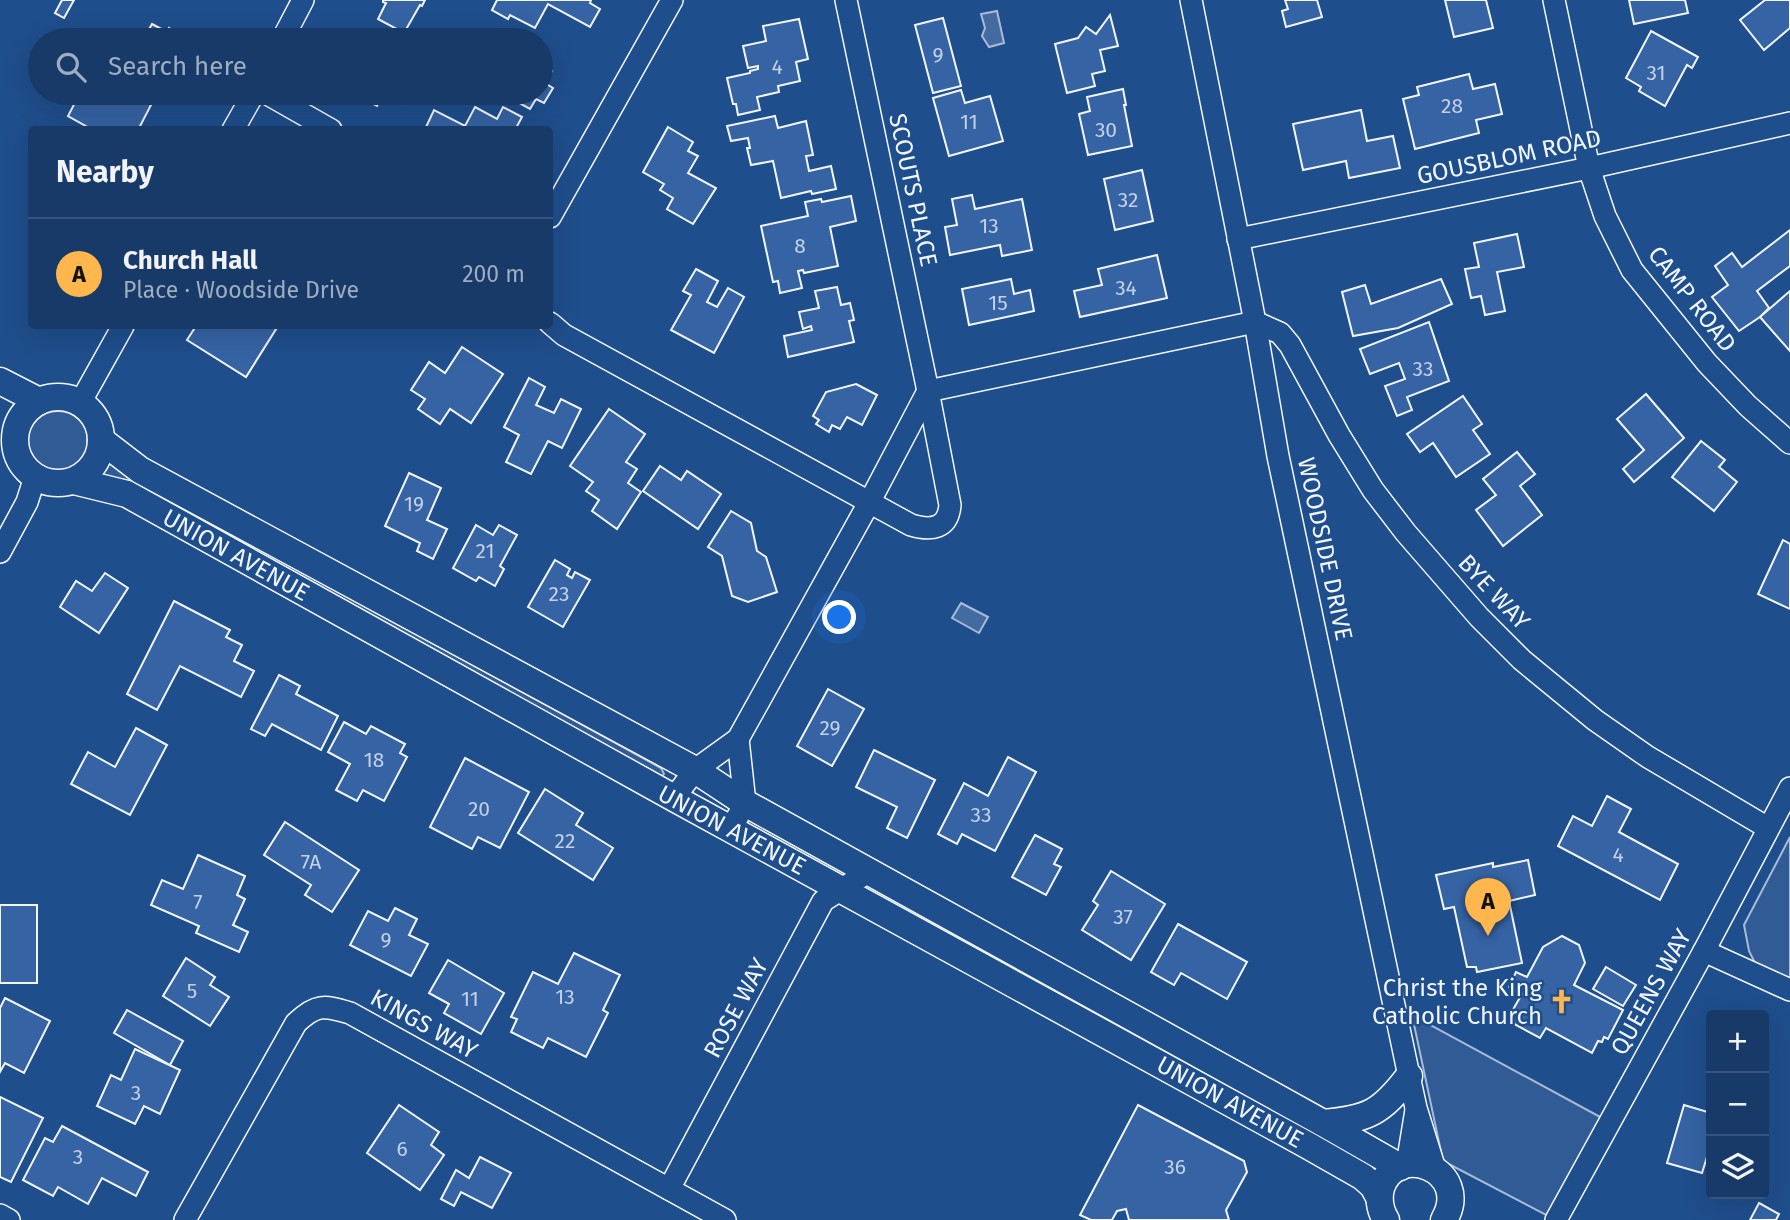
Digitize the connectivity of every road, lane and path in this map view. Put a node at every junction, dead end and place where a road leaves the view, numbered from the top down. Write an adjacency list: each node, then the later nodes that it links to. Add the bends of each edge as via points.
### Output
1 (303, 0): 6 (street)
2 (672, 0): 13 (street)
3 (846, 0): 19 (street, SCOUTS PLACE)
4 (1191, 0): 14 (street, WOODSIDE DRIVE)
5 (1554, 0): 12 (street, CAMP ROAD)
6 (288, 28)
7 (247, 105): 10 (street)
8 (287, 105): 11 (street)
9 (1790, 123): 12 (street, GOUSBLOM ROAD)
10 (235, 126)
11 (324, 126)
12 (1589, 168): 14 (street, GOUSBLOM ROAD); 24 (street, CAMP ROAD, via 1605,216 1632,270 1707,363)
13 (553, 212)
14 (1238, 239): 15 (street, WOODSIDE DRIVE)
15 (1255, 322): 19 (street); 34 (street, BYE WAY, via 1280,333 1290,345 1373,490 1479,617 1522,660 1648,758); 40 (street, WOODSIDE DRIVE)
16 (553, 326): 27 (street, SCOUTS PLACE)
17 (121, 329): 21 (street)
18 (0, 381): 20 (street)
19 (928, 391): 27 (street); 27 (street, SCOUTS PLACE, via 950,505 947,520 924,529)
20 (39, 401): 21 (street, via 59,397); 22 (street, via 20,418)
21 (80, 403): 23 (street, via 95,419)
22 (7, 439): 25 (street)
23 (101, 440): 26 (street, via 98,457); 30 (street, UNION AVENUE, via 140,470)
24 (1790, 443)
25 (35, 477): 26 (street, via 47,483); 28 (street)
26 (74, 481): 32 (street, UNION AVENUE, via 127,494)
27 (870, 501): 29 (street)
28 (0, 552)
29 (738, 739): 30 (street); 33 (street)
30 (695, 770): 32 (street); 33 (street, UNION AVENUE)
31 (1790, 788): 34 (street, QUEENS WAY)
32 (674, 798): 35 (street, UNION AVENUE)
33 (745, 803): 35 (street); 36 (street, UNION AVENUE)
34 (1768, 828): 38 (street, QUEENS WAY)
35 (731, 829): 37 (street, UNION AVENUE)
36 (870, 871): 37 (street, ROSE WAY); 42 (street, UNION AVENUE)
37 (842, 889): 43 (street, UNION AVENUE); 46 (street, ROSE WAY, via 823,901)
38 (1704, 951): 39 (street); 54 (street, QUEENS WAY)
39 (1790, 990)
40 (1409, 1076): 41 (street, WOODSIDE DRIVE); 42 (street, via 1374,1112)
41 (1416, 1108): 44 (street, WOODSIDE DRIVE); 45 (street, WOODSIDE DRIVE)
42 (1323, 1123): 43 (street); 44 (street, UNION AVENUE)
43 (1307, 1145): 47 (street, UNION AVENUE, via 1363,1177 1373,1186)
44 (1403, 1166): 45 (street, UNION AVENUE, via 1423,1164); 47 (street, via 1384,1181)
45 (1435, 1170): 48 (street, via 1448,1185)
46 (669, 1189): 51 (street, KINGS WAY, via 350,1013 328,1006 308,1011 296,1023); 52 (street, KINGS WAY)
47 (1383, 1209)
48 (1448, 1209): 53 (street)
49 (0, 1215): 50 (street)
50 (9, 1220)
51 (185, 1220)
52 (724, 1220)
53 (1469, 1220)
54 (1556, 1220)

